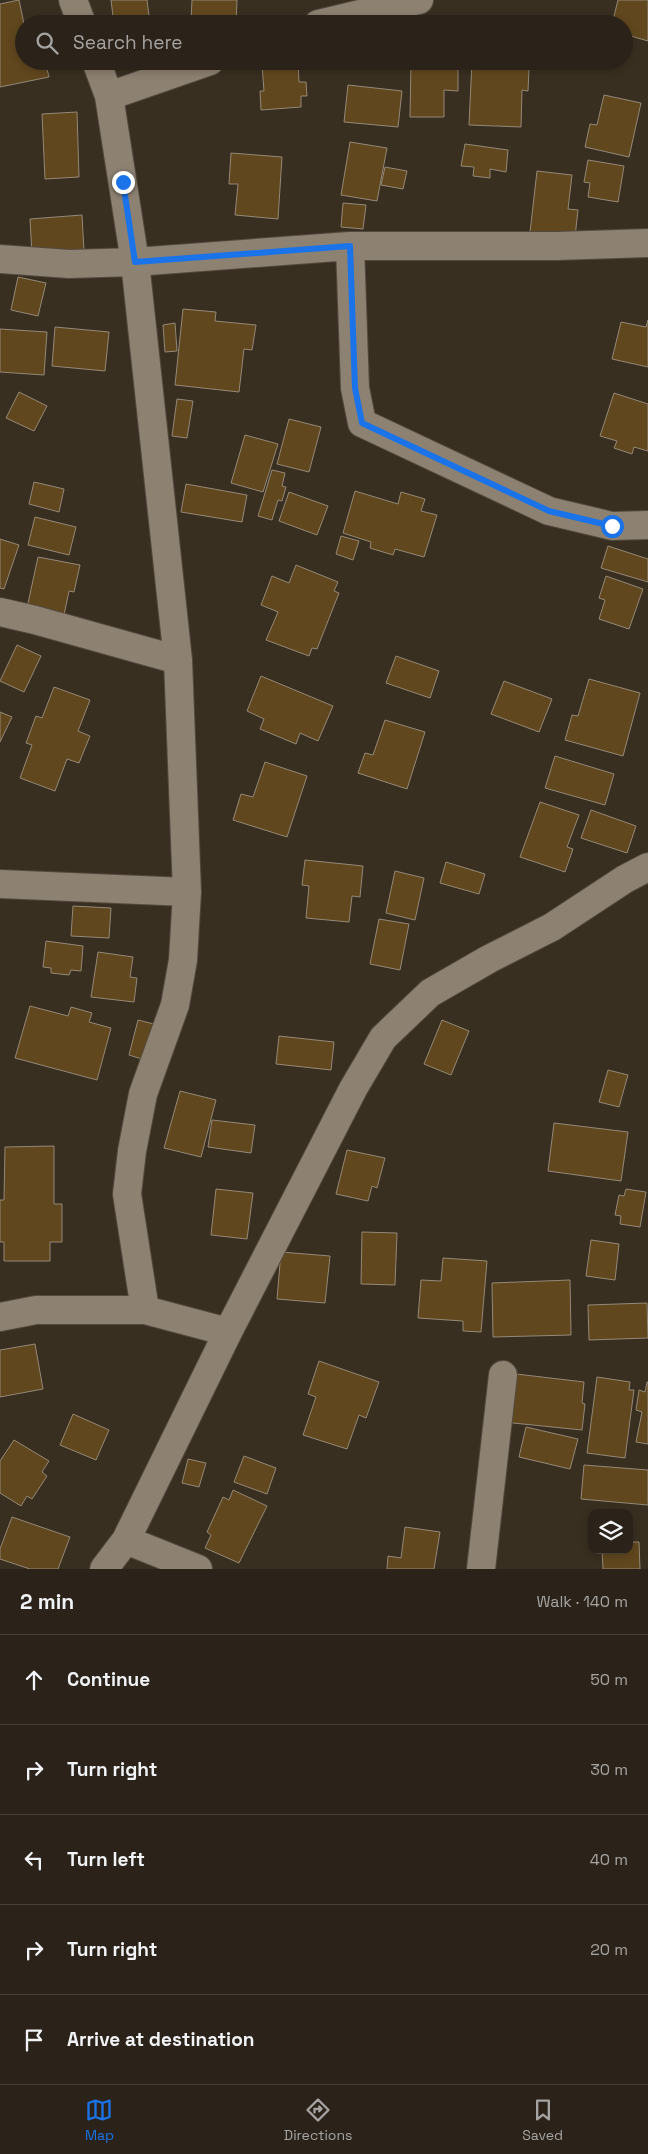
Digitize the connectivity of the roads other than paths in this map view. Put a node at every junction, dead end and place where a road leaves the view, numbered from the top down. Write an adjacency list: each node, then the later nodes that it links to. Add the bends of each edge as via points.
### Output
1 (73, 0): 3 (street)
2 (419, 0): 4 (street)
3 (79, 15)
4 (356, 15)
5 (99, 70): 7 (street)
6 (184, 70): 7 (street)
7 (109, 96): 11 (street)
8 (648, 243): 9 (street)
9 (350, 246): 11 (street); 12 (street, via 355,388 362,423 549,511 612,526)
10 (0, 259): 11 (street, via 69,264)
11 (135, 262): 14 (street)
12 (648, 525)
13 (0, 612): 14 (street)
14 (178, 660): 17 (street)
15 (648, 867): 20 (street, via 625,878 552,928 430,993 383,1038 353,1089)
16 (0, 884): 17 (street)
17 (187, 892): 18 (street, via 184,960 175,1005 143,1094 127,1194)
18 (145, 1310): 19 (street, via 36,1310); 20 (street)
19 (0, 1317)
20 (228, 1332): 22 (street)
21 (503, 1375): 25 (street)
22 (126, 1540): 23 (street); 24 (street)
23 (104, 1569)
24 (198, 1569)
25 (481, 1569)

